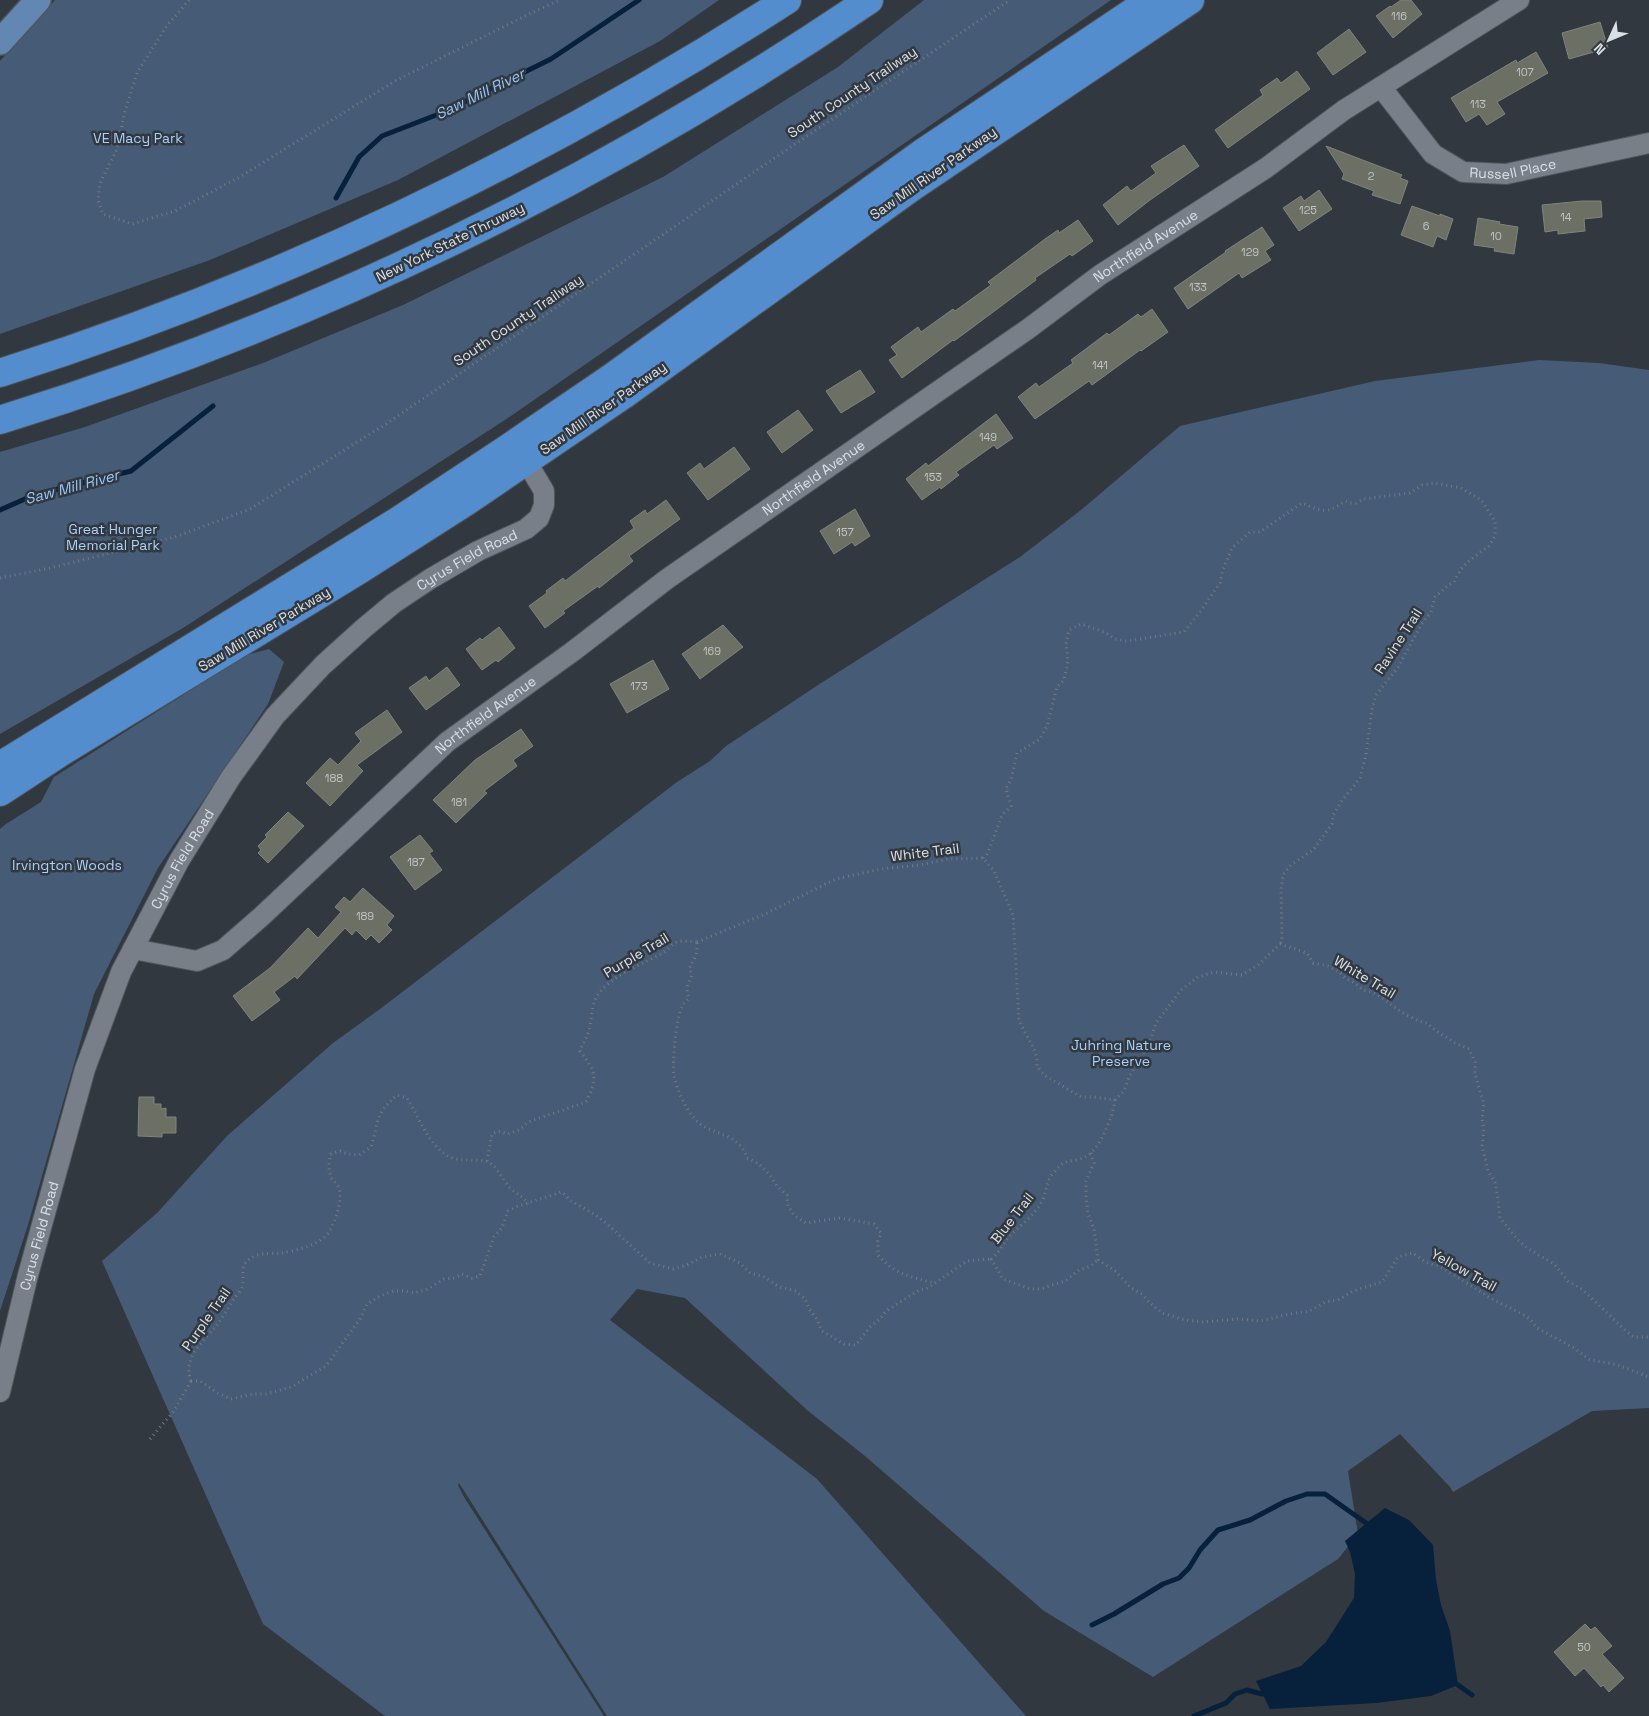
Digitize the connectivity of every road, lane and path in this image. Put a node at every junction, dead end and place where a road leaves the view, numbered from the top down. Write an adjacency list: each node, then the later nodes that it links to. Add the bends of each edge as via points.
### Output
1 (38, 0): 10 (main road)
2 (189, 0): 3 (path, via 166,27 137,73 116,149 100,183 98,200 103,214 132,224 175,211 247,173 395,81)
3 (560, 0)
4 (787, 0): 13 (highway, via 576,127 404,215 218,295)
5 (869, 0): 14 (highway, New York State Thruway, via 763,70 660,132 488,224 252,331 132,377)
6 (1010, 0): 16 (path, South County Trailway, via 386,424 250,509 175,536)
7 (1151, 0): 17 (highway, Saw Mill River Parkway, via 921,154 656,346 504,451 398,521)
8 (1190, 0): 15 (highway, Saw Mill River Parkway, via 927,176)
9 (1519, 0): 11 (street, Northfield Avenue)
10 (0, 42)
11 (1381, 87): 12 (street, Russell Place, via 1434,154 1463,172 1506,174); 22 (street, Northfield Avenue, via 1344,110 1266,168 1100,274 1028,329 666,579 447,742 223,950 197,961)
12 (1649, 143)
13 (0, 373)
14 (0, 420)
15 (526, 461): 18 (highway, Saw Mill River Parkway, via 360,570); 22 (street, Cyrus Field Road, via 544,491 544,505 539,518 526,529 430,578 394,604 323,665 274,716 230,777 179,860)
16 (0, 578)
17 (0, 766)
18 (0, 792)
19 (983, 858): 20 (path, White Trail, via 948,859 836,879 765,914); 21 (path, Ravine Trail, via 988,853 1002,815 1011,806 1006,788 1017,753 1040,739 1047,726 1057,687 1064,680 1069,630 1080,624 1127,641 1184,632 1220,583 1232,548 1250,532 1260,532 1302,503 1322,511 1332,510 1344,501 1356,503 1391,496 1410,492 1422,485 1435,483 1461,488 1481,500 1495,521 1495,536 1489,546 1461,570 1454,582 1435,597 1431,612 1398,667 1376,695 1360,778 1341,802 1332,824 1314,849 1291,865 1283,875); 23 (path, via 994,871 1012,915 1019,1020 1038,1056 1037,1066 1044,1075 1081,1097)
20 (696, 942): 25 (path, Purple Trail, via 676,943 612,980 596,997 589,1033 580,1051 593,1071 595,1081 586,1102 537,1118 508,1134 498,1131 492,1134); 29 (path, via 694,961 689,969 692,979 687,988 689,998 678,1016 674,1075 693,1118 744,1148 748,1158 759,1164 787,1195 788,1206 795,1216 806,1223 840,1218 874,1224 881,1233 878,1256 885,1264 902,1275)
21 (1280, 944): 23 (path, via 1242,975 1214,972 1198,977 1181,990 1156,1022 1124,1091); 30 (path, White Trail, via 1306,953 1313,963 1339,971 1363,990 1381,997 1401,1012 1427,1023 1469,1049 1484,1104 1482,1146 1488,1172 1496,1184 1500,1218 1526,1248 1554,1264 1568,1281 1583,1290 1626,1331 1634,1337)
22 (133, 949): 33 (street, Cyrus Field Road, via 121,972 85,1069 28,1275)
23 (1115, 1100): 24 (path, via 1114,1111)
24 (1091, 1153): 27 (path, Blue Trail, via 1084,1158 1064,1161 1046,1183 1037,1208); 28 (path, via 1094,1163 1086,1181 1086,1196)
25 (487, 1162): 26 (path); 32 (path, Purple Trail, via 451,1158 438,1148 407,1098 397,1095 384,1106 377,1118 371,1147 359,1154 331,1154 331,1176 339,1187 340,1204 330,1230 322,1240 287,1252 258,1255 247,1261 242,1270 242,1287 218,1324 194,1352 190,1364)
26 (528, 1204): 29 (path, via 562,1192 606,1223 650,1264 673,1269 702,1257 720,1254 740,1263 750,1273 796,1291 805,1299 822,1331 844,1344 856,1345 886,1310); 32 (path, via 508,1211 502,1228 494,1237 480,1276 472,1278 462,1274 444,1279 426,1290 380,1296 367,1304 326,1366 291,1387 231,1399 200,1381)
27 (991, 1259): 28 (path, via 1003,1279 1030,1289 1064,1281); 29 (path, via 967,1261)
28 (1098, 1260): 31 (path, Yellow Trail, via 1162,1313 1194,1321 1260,1321 1310,1311 1325,1302 1382,1282 1398,1257 1412,1253 1524,1315 1537,1328 1590,1360 1615,1364)
29 (936, 1283)
30 (1649, 1337)
31 (1649, 1377)
32 (191, 1381): 34 (path, via 173,1412)
33 (0, 1392)
34 (150, 1439)

